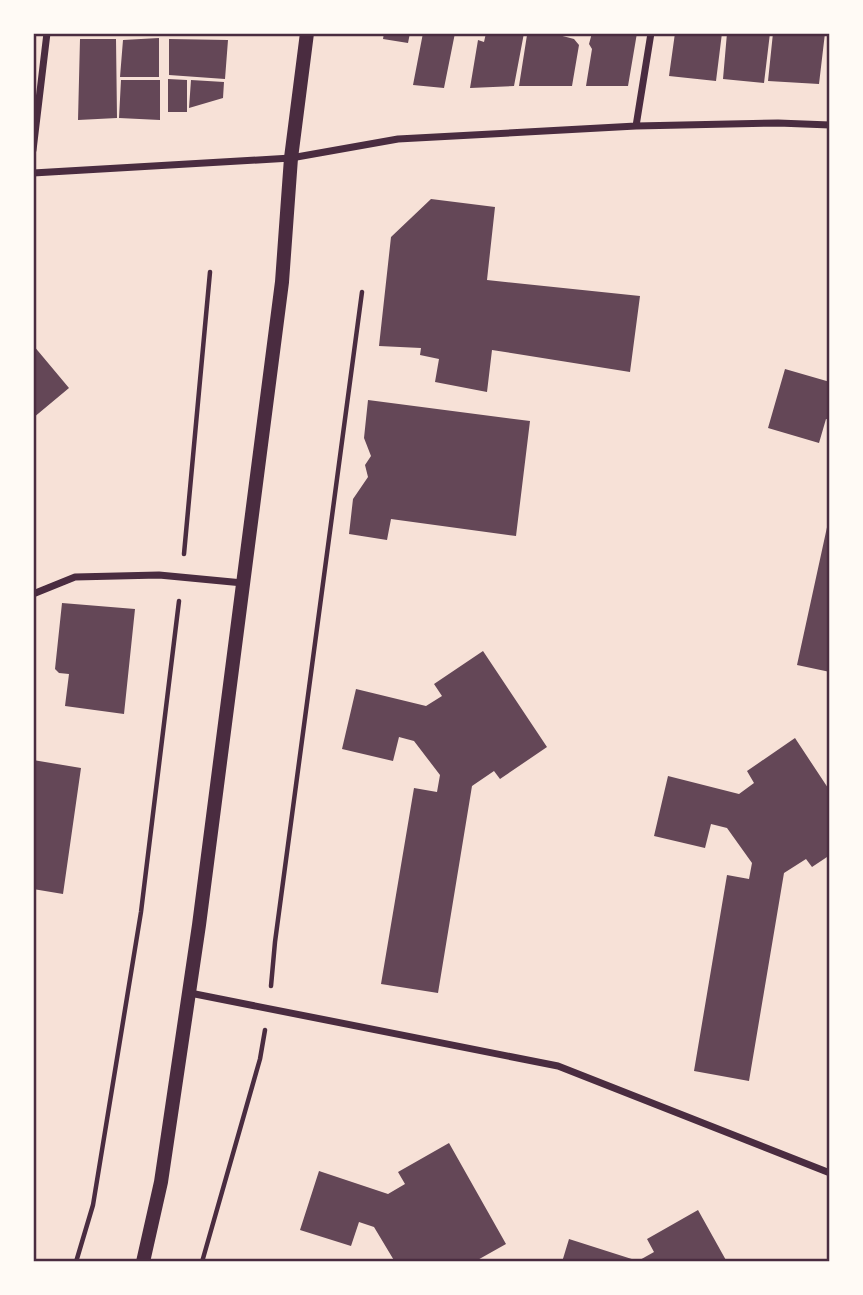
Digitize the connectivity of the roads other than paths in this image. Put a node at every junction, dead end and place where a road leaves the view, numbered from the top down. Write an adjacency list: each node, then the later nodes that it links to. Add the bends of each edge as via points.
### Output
1 (47, 33): 6 (street)
2 (307, 33): 7 (main road)
3 (651, 33): 5 (street)
4 (830, 125): 5 (street)
5 (636, 126): 7 (street, via 398,139)
6 (33, 150)
7 (291, 158): 8 (street); 9 (main road, via 282,282)
8 (33, 173)
9 (243, 583): 10 (street, via 159,575 75,577); 11 (main road)
10 (33, 594)
11 (189, 993): 12 (street, via 558,1066); 13 (main road, via 162,1182)
12 (830, 1173)
13 (143, 1262)

